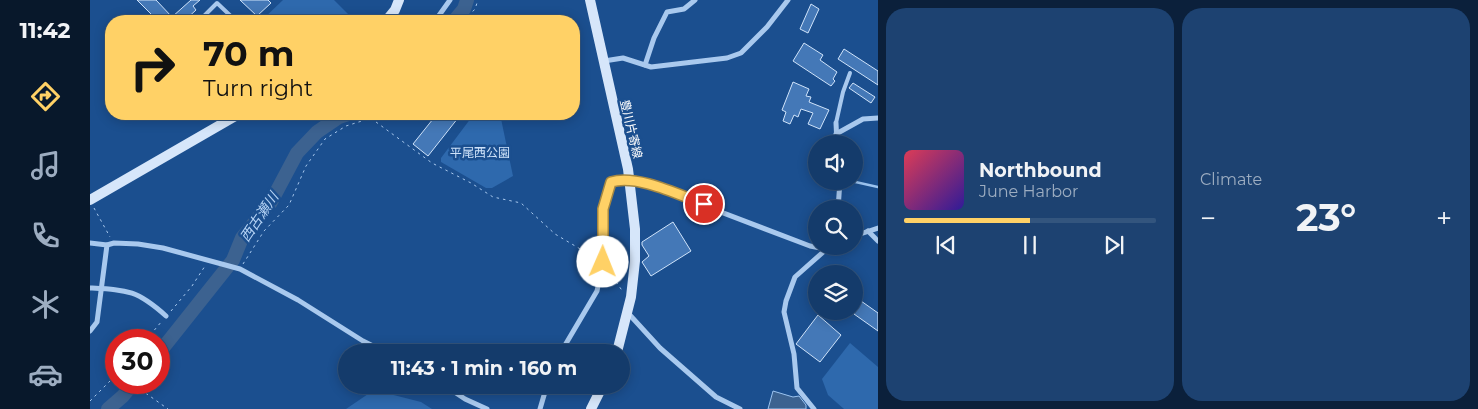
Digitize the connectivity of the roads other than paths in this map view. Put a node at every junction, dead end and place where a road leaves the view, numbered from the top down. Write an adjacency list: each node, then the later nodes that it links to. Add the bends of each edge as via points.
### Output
1 (399, 0): 8 (main road)
2 (450, 0): 9 (street)
3 (590, 0): 10 (main road, 豊川片寄線)
4 (695, 0): 11 (street, via 684,9 667,12)
5 (788, 0): 11 (street, via 767,27 740,53 727,58 651,67)
6 (205, 15): 7 (lane, via 217,3)
7 (230, 15)
8 (391, 15)
9 (439, 15)
10 (603, 61): 11 (street, via 623,58); 17 (main road, 豊川片寄線)
11 (645, 65)
12 (850, 73): 15 (lane)
13 (878, 118): 16 (street, via 864,118)
14 (228, 120): 18 (main road)
15 (836, 124): 16 (street)
16 (836, 134)
17 (630, 181): 25 (street, via 650,185); 29 (main road, 豊川片寄線, via 635,261); 33 (street, via 619,179 611,182 603,209 603,262 597,291)
18 (92, 204)
19 (878, 228): 20 (street)
20 (868, 231): 21 (street); 22 (street)
21 (863, 233)
22 (878, 241)
23 (90, 242): 24 (street)
24 (107, 245): 28 (street); 32 (street, via 163,248 240,268)
25 (808, 245)
26 (820, 255): 42 (street, via 795,277 784,312 794,354 797,388)
27 (90, 288): 28 (street)
28 (102, 288): 30 (street, via 131,292); 31 (street, via 97,322)
29 (628, 313): 34 (main road, 豊川片寄線); 41 (street, via 660,348 716,397)
30 (166, 316)
31 (90, 331)
32 (368, 344)
33 (567, 344)
34 (619, 344)
35 (458, 394): 38 (street)
36 (544, 394): 39 (street)
37 (598, 394): 40 (main road)
38 (487, 409)
39 (540, 409)
40 (591, 409)
41 (740, 409)
42 (814, 409)

